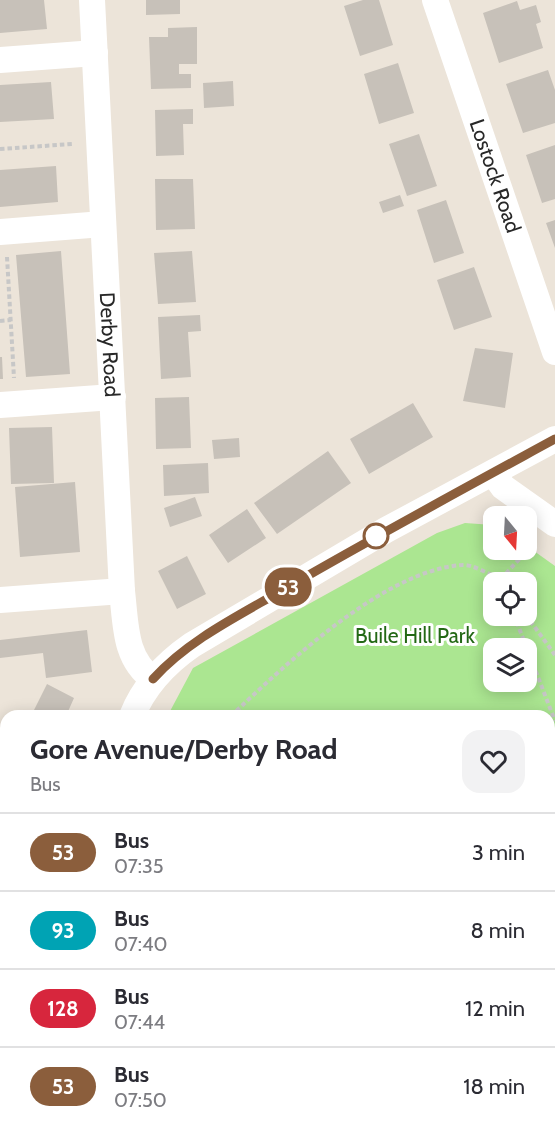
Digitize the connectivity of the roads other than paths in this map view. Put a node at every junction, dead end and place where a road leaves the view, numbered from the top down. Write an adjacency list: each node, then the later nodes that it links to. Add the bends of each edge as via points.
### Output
1 (92, 0): 3 (street, Derby Road)
2 (435, 0): 7 (street, Lostock Road)
3 (95, 53): 4 (street); 5 (street, Derby Road)
4 (0, 60)
5 (104, 224): 6 (street); 8 (street, Derby Road)
6 (0, 232)
7 (555, 352)
8 (113, 397): 9 (street); 13 (street, Derby Road)
9 (0, 405)
10 (555, 439): 11 (street)
11 (493, 472): 12 (street, via 503,487); 15 (street, via 386,530 192,645 170,660)
12 (555, 524)
13 (122, 591): 14 (street); 15 (street, Derby Road, via 131,655 141,671)
14 (0, 600)
15 (153, 679): 16 (street)
16 (135, 710)

